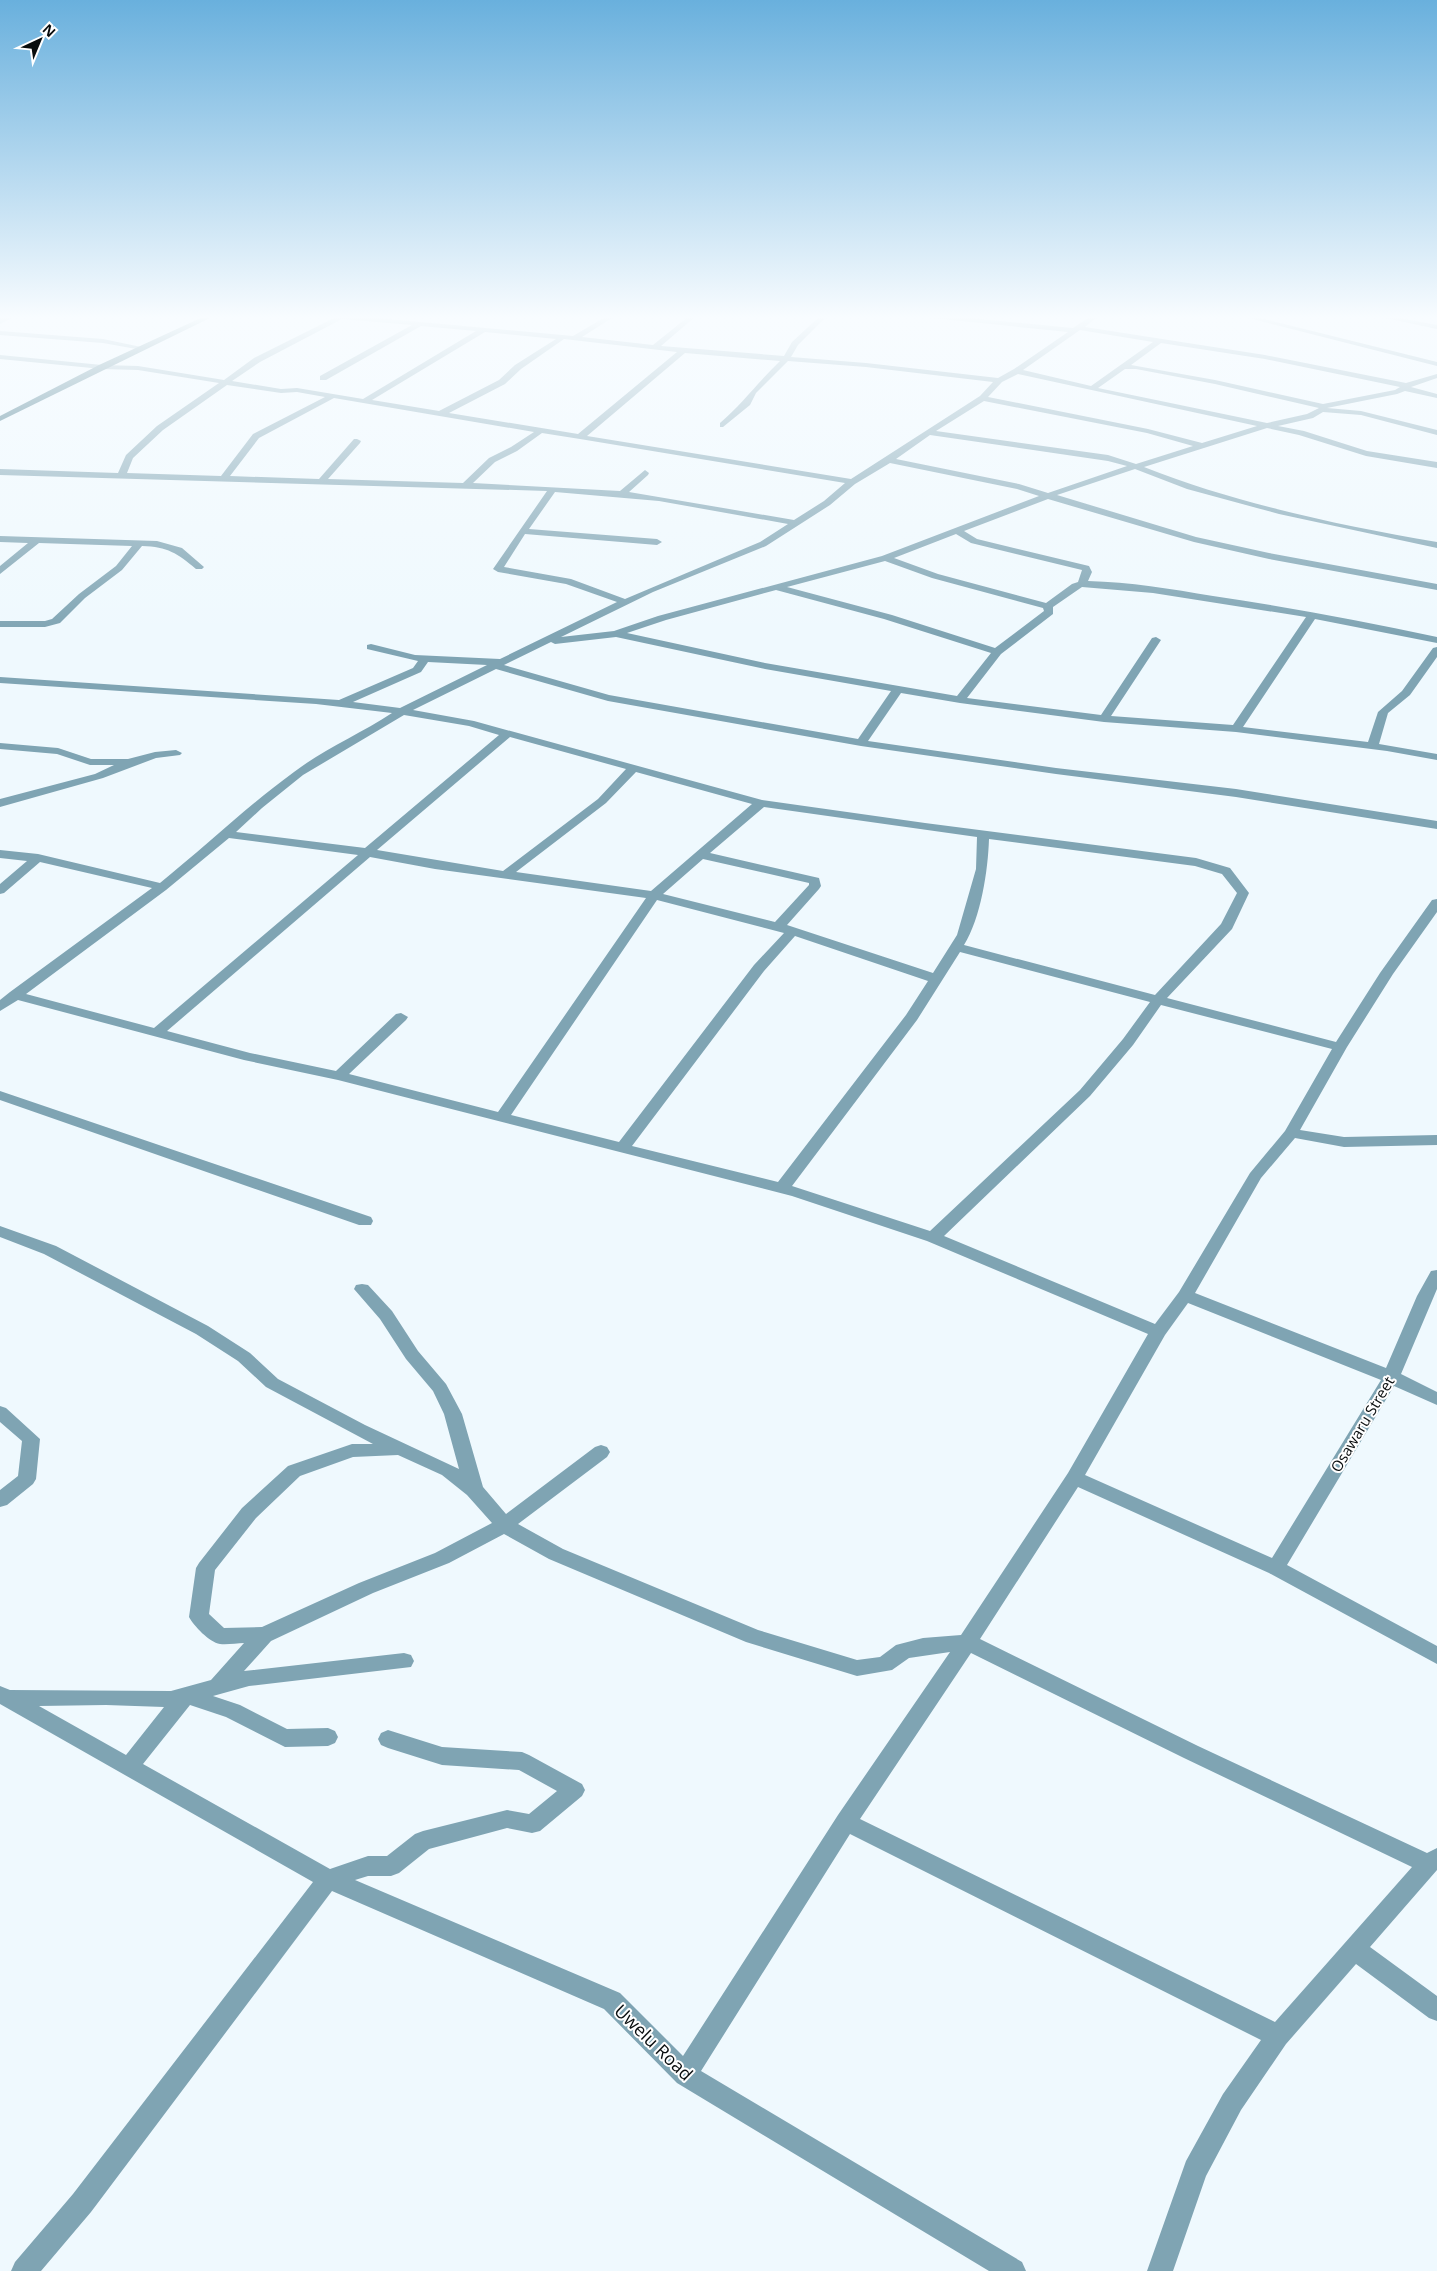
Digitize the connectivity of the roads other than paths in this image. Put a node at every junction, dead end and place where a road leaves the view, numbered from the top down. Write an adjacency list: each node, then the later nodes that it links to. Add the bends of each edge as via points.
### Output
1 (169, 422): 24 (street, via 129,457)
2 (283, 422): 25 (street, via 256,436)
3 (487, 422): 13 (street)
4 (598, 422): 16 (street)
5 (726, 422): 11 (street)
6 (944, 422): 14 (street)
7 (1107, 422): 18 (street)
8 (1247, 422): 12 (street)
9 (1284, 422): 12 (street)
10 (1395, 422): 15 (street)
11 (723, 425)
12 (1266, 426): 18 (street); 20 (street, via 1366,453)
13 (540, 431): 16 (street); 28 (street, via 492,460)
14 (928, 432): 19 (street); 21 (street, via 1108,458)
15 (1437, 433)
16 (580, 437): 27 (street)
17 (356, 441): 26 (street)
18 (1202, 446): 21 (street)
19 (889, 460): 27 (street); 31 (street)
20 (1437, 465)
21 (1136, 466): 31 (street); 39 (street, via 1162,478 1212,493 1385,537)
22 (0, 472): 24 (street)
23 (645, 473): 30 (street)
24 (121, 476): 25 (street)
25 (223, 479): 26 (street)
26 (321, 482): 28 (street)
27 (852, 482): 32 (street)
28 (464, 486): 29 (street)
29 (553, 489): 30 (street); 33 (street)
30 (622, 494): 32 (street)
31 (1048, 495): 34 (street); 44 (street, via 1194,539)
32 (796, 523): 46 (street, via 763,544)
33 (523, 530): 37 (street); 46 (street, via 498,569 568,581)
34 (958, 531): 40 (street); 43 (street, via 974,541 1086,568)
35 (0, 539): 36 (street)
36 (37, 540): 38 (street); 42 (street)
37 (658, 542)
38 (140, 543): 41 (street, via 179,550); 49 (street, via 119,568 56,621)
39 (1437, 545)
40 (885, 558): 45 (street); 47 (street, via 935,576)
41 (199, 567)
42 (0, 571)
43 (1082, 584): 47 (street); 48 (street, via 1168,592)
44 (1437, 587)
45 (776, 588): 50 (street); 56 (street, via 888,617)
46 (625, 602): 53 (street)
47 (1048, 606): 56 (street, via 1049,612)
48 (1313, 615): 52 (street); 65 (street)
49 (0, 624)
50 (615, 634): 53 (street); 60 (street)
51 (1156, 640): 64 (street)
52 (1437, 640)
53 (546, 642): 58 (street)
54 (371, 647): 57 (street)
55 (1437, 650): 69 (street, via 1406,693 1384,712)
56 (998, 652): 61 (street)
57 (425, 658): 58 (street); 62 (street, via 417,670)
58 (496, 664): 63 (street); 67 (street, via 608,698)
59 (0, 680): 62 (street)
60 (897, 690): 61 (street); 67 (street)
61 (960, 700): 64 (street)
62 (340, 704): 63 (street)
63 (402, 711): 66 (street); 77 (street, via 300,773)
64 (1104, 719): 65 (street)
65 (1236, 729): 69 (street)
66 (508, 733): 73 (street); 79 (street)
67 (862, 743): 76 (street, via 1236,793)
68 (0, 746): 72 (street, via 58,751 90,762)
69 (1373, 746): 71 (street)
70 (176, 753): 72 (street)
71 (1437, 757)
72 (132, 762): 74 (street, via 99,776)
73 (635, 766): 75 (street); 83 (street, via 602,801)
74 (0, 803)
75 (761, 803): 78 (street); 81 (street)
76 (1437, 826)
77 (224, 834): 79 (street); 84 (street)
78 (983, 835): 90 (street, via 982,869 964,935); 93 (street, via 1196,862 1226,871 1243,893 1227,926)
79 (366, 852): 83 (street); 96 (street)
80 (0, 854): 82 (street)
81 (701, 854): 86 (street); 88 (street, via 815,881 815,886)
82 (38, 858): 84 (street); 85 (street)
83 (505, 874): 86 (street)
84 (162, 887): 92 (street)
85 (0, 890)
86 (654, 895): 88 (street); 100 (street)
87 (1437, 903): 97 (street)
88 (778, 927): 89 (street)
89 (793, 931): 91 (street); 103 (street, via 759,968)
90 (956, 948): 91 (street); 93 (street)
91 (937, 979): 104 (street, via 912,1017)
92 (15, 995): 94 (street); 96 (street)
93 (1157, 1001): 97 (street); 107 (street, via 1085,1093)
94 (0, 1007)
95 (401, 1017): 98 (street)
96 (156, 1032): 98 (street, via 248,1057)
97 (1340, 1047): 101 (street)
98 (339, 1076): 100 (street)
99 (0, 1095): 105 (street)
100 (502, 1117): 103 (street)
101 (1291, 1133): 102 (street, via 1344,1142); 110 (street, via 1255,1176)
102 (1437, 1140)
103 (623, 1147): 104 (street)
104 (782, 1188): 107 (street)
105 (365, 1221)
106 (0, 1231): 115 (street, via 50,1250 202,1330 244,1357 272,1383 359,1430)
107 (933, 1237): 111 (street)
108 (1437, 1275): 112 (street, Osawaru Street)
109 (362, 1289): 118 (street, via 386,1315 412,1355 440,1388 452,1414)
110 (1185, 1295): 111 (street); 112 (street)
111 (1158, 1332): 117 (street)
112 (1391, 1378): 113 (street); 121 (street, Osawaru Street)
113 (1437, 1399)
114 (0, 1412): 119 (street, via 31,1438 27,1479)
115 (402, 1449): 118 (street, via 448,1470); 122 (street, via 352,1451 294,1471 249,1513 206,1568 199,1617 220,1636)
116 (601, 1452): 120 (street)
117 (1074, 1478): 121 (street); 123 (street)
118 (474, 1490): 120 (street)
119 (0, 1500)
120 (504, 1525): 122 (street, via 442,1558 366,1588); 123 (street, via 556,1554 754,1636 857,1668 885,1664 904,1651 923,1646)
121 (1276, 1568): 124 (street)
122 (264, 1635): 126 (street)
123 (968, 1642): 132 (street); 133 (street, via 1190,1752)
124 (1437, 1656)
125 (404, 1662): 126 (street, via 249,1678)
126 (218, 1686): 127 (street)
127 (186, 1695): 128 (street, via 171,1699); 129 (street, via 233,1711 285,1738); 131 (street)
128 (4, 1696): 131 (street, Uwelu Road)
129 (328, 1737)
130 (388, 1739): 134 (street, via 442,1756 522,1762 574,1790 532,1824 507,1819 423,1841 391,1866 368,1866)
131 (129, 1767): 134 (street, Uwelu Road)
132 (846, 1822): 137 (street); 138 (street)
133 (1433, 1861): 135 (street)
134 (328, 1879): 138 (street, Uwelu Road, via 612,2001); 139 (street, via 82,2203)
135 (1354, 1949): 136 (street); 137 (street)
136 (1437, 2010)
137 (1278, 2036): 141 (street, via 1232,2102 1195,2170)
138 (685, 2075): 140 (street, Uwelu Road)
139 (24, 2271)
140 (1014, 2271)
141 (1160, 2271)

